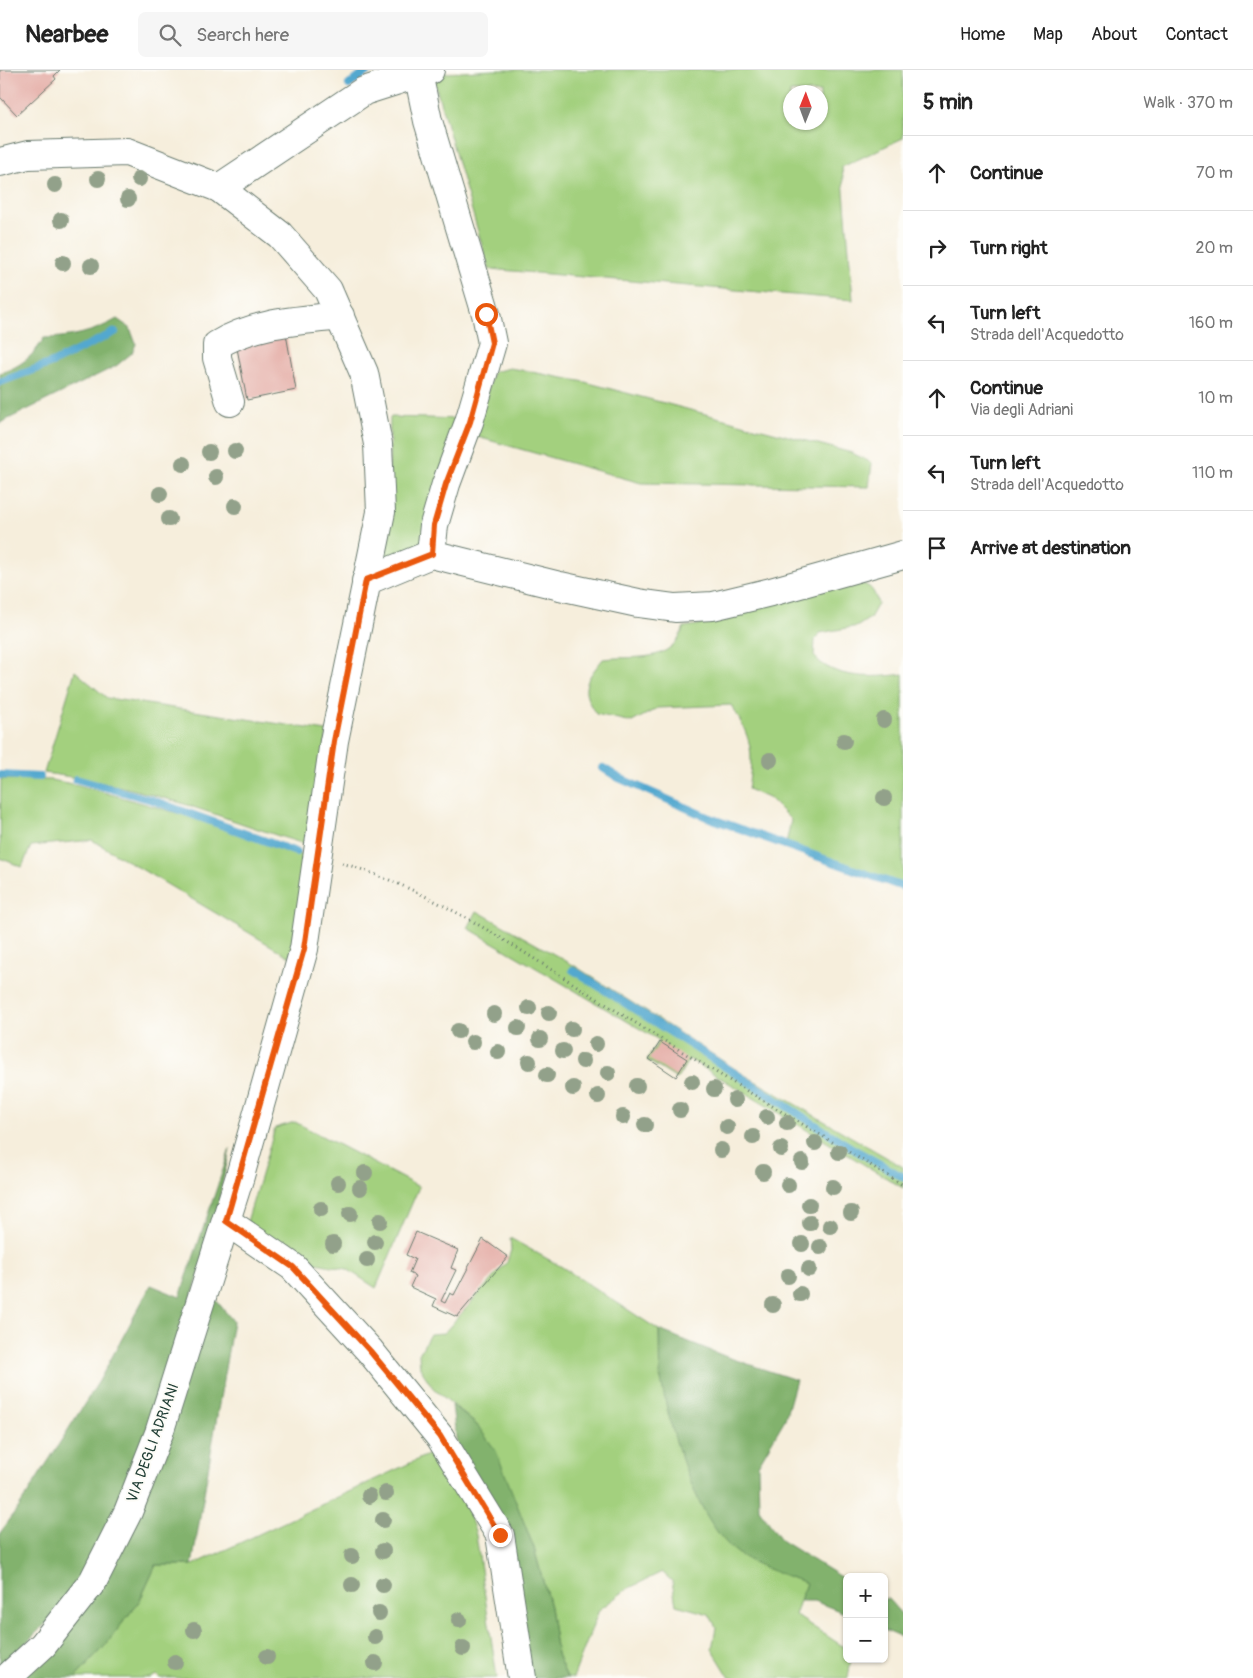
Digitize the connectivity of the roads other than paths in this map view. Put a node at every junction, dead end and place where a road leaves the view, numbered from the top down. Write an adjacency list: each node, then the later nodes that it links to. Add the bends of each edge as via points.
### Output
1 (424, 72): 3 (street, via 364,91); 6 (street, via 428,121 492,343 470,422 434,525)
2 (0, 162): 3 (street, VIA DEGLI ADRIANI, via 28,155 127,152)
3 (219, 188): 4 (street, VIA DEGLI ADRIANI, via 280,235 328,290)
4 (340, 316): 5 (street, via 266,325 234,334 217,345 217,358); 8 (street, VIA DEGLI ADRIANI, via 364,373 378,444 381,512)
5 (230, 402)
6 (432, 554): 7 (street, via 569,588 676,608 713,606); 8 (street)
7 (903, 554)
8 (366, 580): 9 (street, VIA DEGLI ADRIANI, via 334,741 304,949)
9 (226, 1221): 10 (street, VIA DEGLI ADRIANI, via 159,1433 128,1512 93,1581 43,1645); 11 (street, via 293,1267 370,1351 440,1436 500,1535)
10 (7, 1678)
11 (522, 1678)

